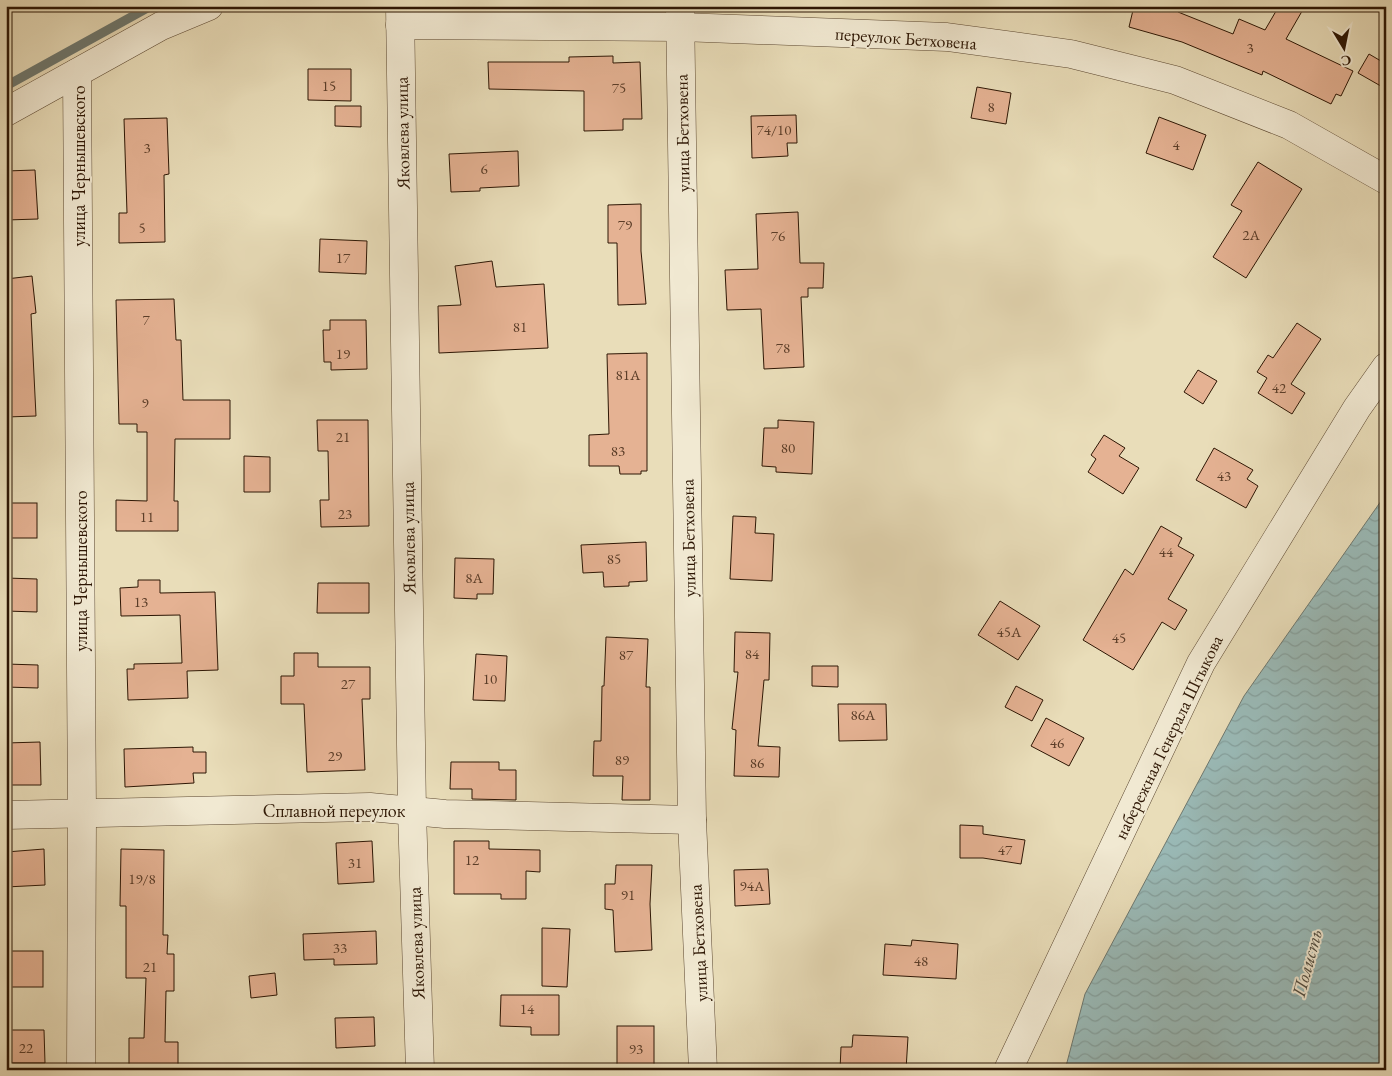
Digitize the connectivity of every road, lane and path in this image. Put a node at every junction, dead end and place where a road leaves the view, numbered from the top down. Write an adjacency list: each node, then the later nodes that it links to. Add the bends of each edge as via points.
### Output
1 (209, 6): 4 (street, via 161,26)
2 (400, 16): 3 (street, переулок Бетховена); 8 (street, Яковлева улица)
3 (681, 17): 6 (street, переулок Бетховена, via 946,37 1071,54 1175,80 1289,125); 11 (street, улица Бетховена)
4 (77, 73): 5 (street); 10 (street, улица Чернышевского)
5 (6, 112)
6 (1386, 180)
7 (1386, 367): 15 (street, набережная Генерала Штыкова, via 1357,408 1201,663)
8 (412, 811): 10 (street, Сплавной переулок, via 370,807); 11 (street, Сплавной переулок); 13 (street, Яковлева улица)
9 (6, 814): 10 (street, Сплавной переулок)
10 (82, 814): 12 (street, улица Чернышевского)
11 (692, 820): 14 (street, улица Бетховена)
12 (81, 1070)
13 (420, 1070)
14 (703, 1070)
15 (1008, 1070)

